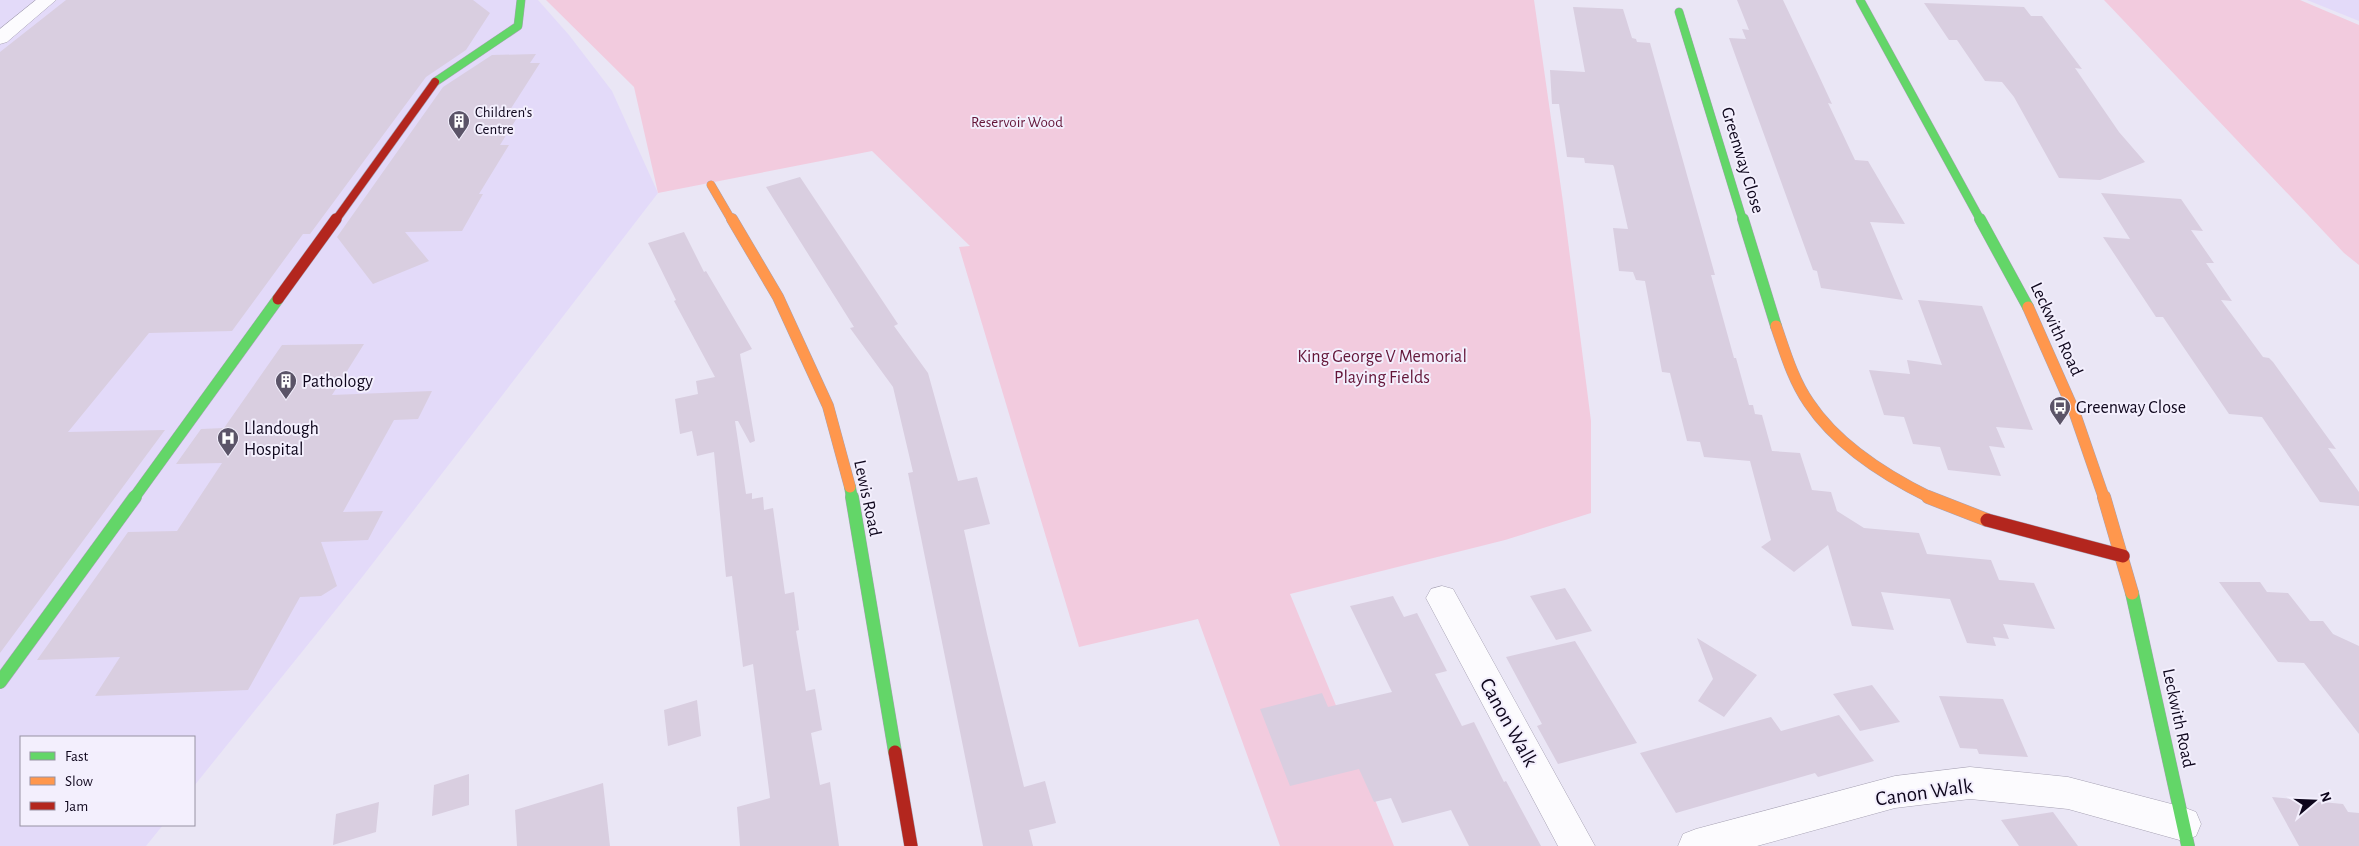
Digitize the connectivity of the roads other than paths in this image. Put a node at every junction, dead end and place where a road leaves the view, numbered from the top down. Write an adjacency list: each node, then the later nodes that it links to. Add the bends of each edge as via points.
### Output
1 (47, 0): 5 (street)
2 (521, 0): 9 (street, via 518,26 435,82)
3 (1860, 0): 7 (street, Leckwith Road, via 2018,285 2039,329 2061,377 2104,491)
4 (1679, 12): 7 (street, Greenway Close, via 1789,367 1815,414 1853,451 1899,483 1942,505 2025,533)
5 (0, 38)
6 (711, 185): 11 (street, Lewis Road, via 778,297 830,414 852,494)
7 (2123, 556): 10 (street, Leckwith Road, via 2164,726)
8 (1442, 598): 12 (street, Canon Walk)
9 (0, 682)
10 (2186, 835): 13 (street, Canon Walk, via 2068,793 1970,783 1895,792)
11 (911, 846)
12 (1577, 846)
13 (1696, 846)

